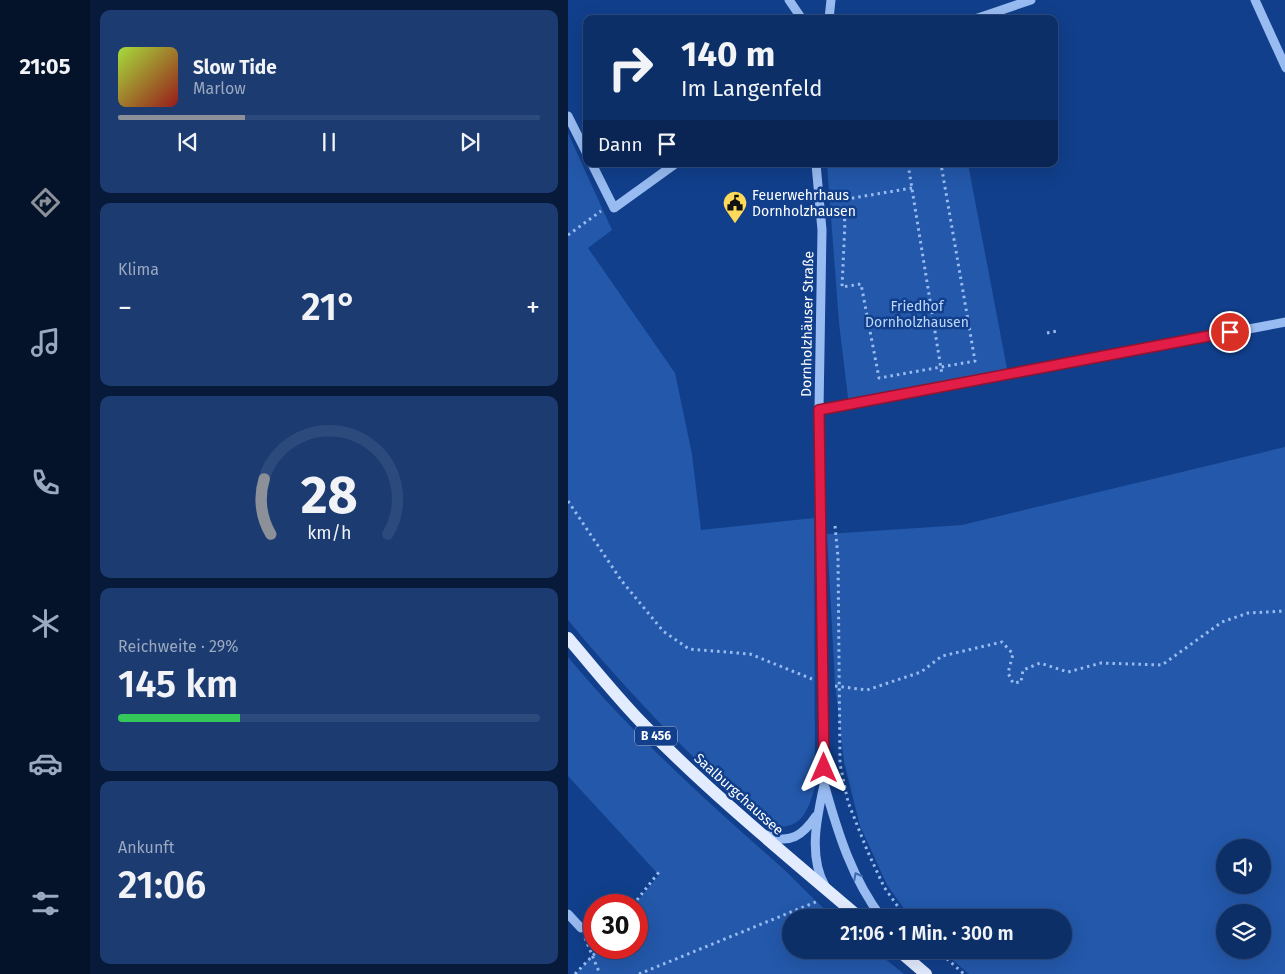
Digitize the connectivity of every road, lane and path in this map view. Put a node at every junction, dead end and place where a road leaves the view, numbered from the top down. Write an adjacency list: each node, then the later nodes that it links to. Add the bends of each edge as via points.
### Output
1 (789, 0): 6 (street)
2 (831, 0): 7 (street)
3 (1031, 0): 5 (street)
4 (1255, 0): 9 (street)
5 (1018, 2): 8 (street)
6 (799, 15)
7 (829, 15)
8 (985, 15)
9 (1286, 68)
10 (568, 116): 11 (street)
11 (583, 146)
12 (594, 167): 18 (street)
13 (671, 167): 18 (street)
14 (816, 167): 25 (street, Dornholzhäuser Straße, via 822,230)
15 (908, 167): 17 (path)
16 (942, 167): 23 (path, via 975,361)
17 (912, 188): 23 (path); 23 (path, via 841,200 845,222 842,287 861,284 879,378)
18 (614, 208): 19 (path, via 601,211)
19 (568, 235)
20 (1286, 322): 24 (street)
21 (1057, 331): 22 (path)
22 (1047, 333)
23 (941, 366): 24 (path)
24 (944, 386): 25 (street)
25 (819, 410): 30 (street, Dornholzhäuser Straße)
26 (568, 501): 30 (path, via 621,580 663,631 689,649 750,654)
27 (834, 518): 31 (path, via 838,557)
28 (1286, 611): 31 (path, via 1248,613 1222,622 1162,665 1101,663 1068,672 1040,663 1023,670 1021,682 1012,683 1008,673 1013,654 1002,642 942,656 921,672 867,690)
29 (568, 638): 34 (main road, Saalburgchaussee / B 456, via 640,721)
30 (823, 682): 31 (path); 32 (street, Dornholzhäuser Straße)
31 (838, 687): 40 (path, via 840,764 848,802 884,886)
32 (824, 785): 33 (street, Dornholzhäuser Straße); 39 (street, Dornholzhäuser Straße, one-way to 32, via 845,854)
33 (818, 814): 34 (street, Dornholzhäuser Straße, via 807,830 792,838 779,840); 37 (street, Dornholzhäuser Straße, via 817,866 820,878)
34 (751, 827): 37 (main road, Saalburgchaussee / B 456)
35 (659, 872): 36 (path)
36 (642, 894)
37 (833, 895): 38 (main road, Saalburgchaussee / B 456); 52 (path)
38 (849, 909)
39 (875, 909)
40 (900, 909)
41 (568, 914): 42 (street)
42 (581, 928): 43 (path)
43 (583, 933)
44 (591, 959): 50 (path)
45 (592, 959): 51 (path)
46 (909, 959): 49 (main road)
47 (914, 959): 49 (street)
48 (947, 959): 53 (path)
49 (926, 973)
50 (576, 974)
51 (600, 974)
52 (639, 974)
53 (964, 974)

